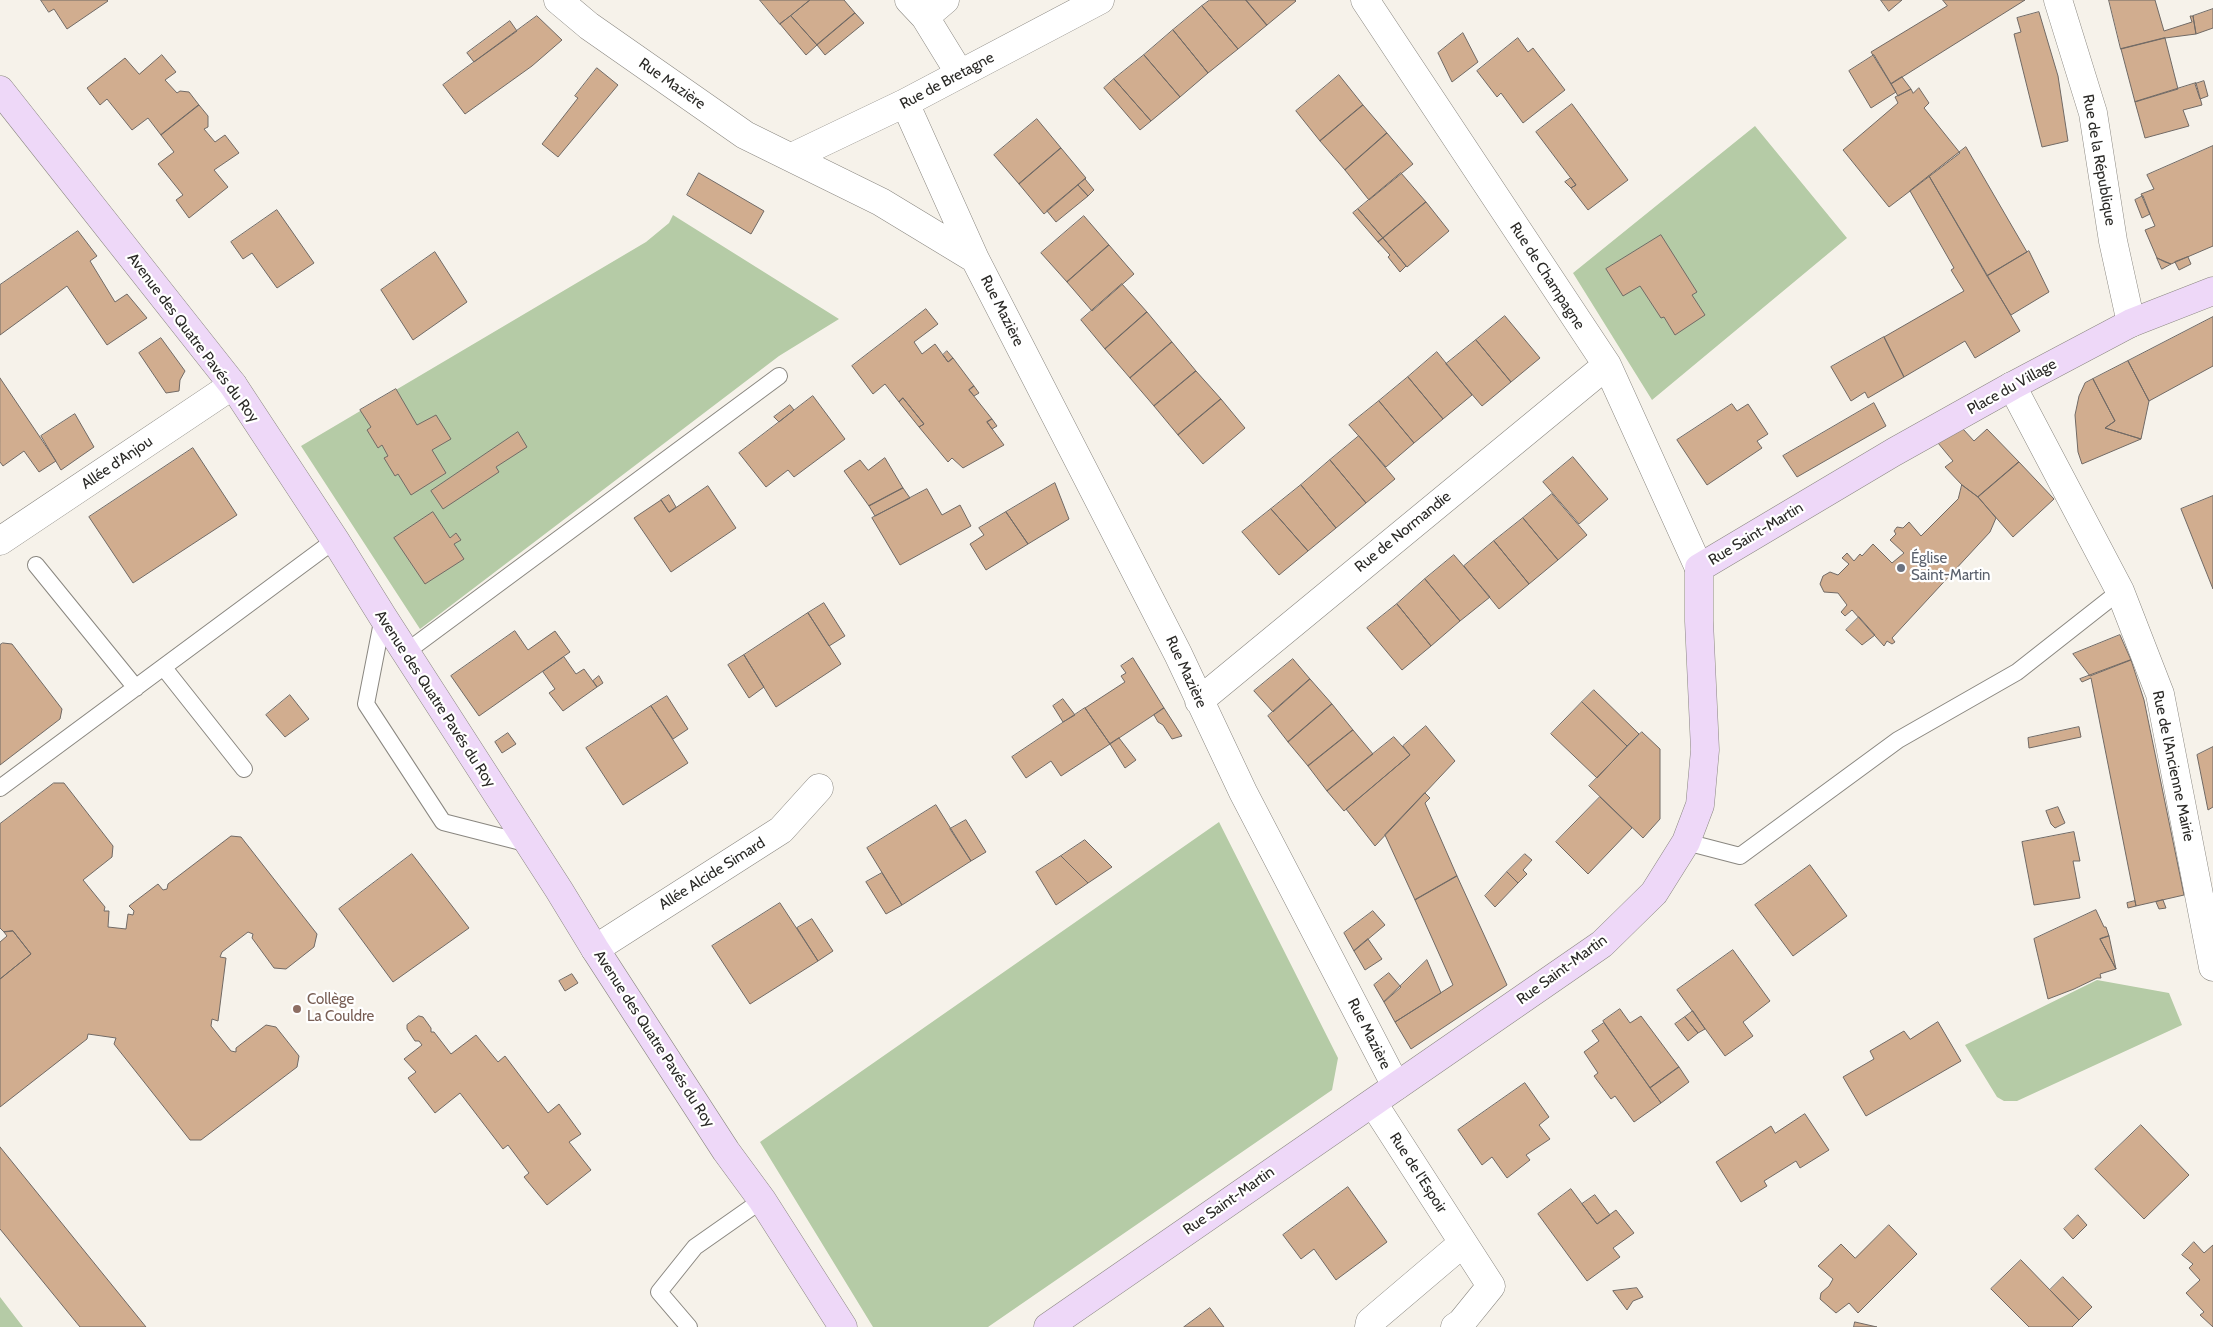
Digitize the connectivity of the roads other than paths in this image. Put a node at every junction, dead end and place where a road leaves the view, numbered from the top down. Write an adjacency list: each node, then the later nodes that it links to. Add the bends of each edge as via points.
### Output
1 (558, 0): 9 (street, Rue Mazière, via 589,26 745,135)
2 (1100, 0): 6 (street, Rue de Bretagne)
3 (1365, 0): 13 (street, Rue de Champagne)
4 (2058, 0): 12 (street, Rue de la République, via 2093,113 2113,241)
5 (926, 6): 6 (street)
6 (960, 74): 8 (street, Rue de Bretagne)
7 (0, 90): 15 (street, Avenue des Quatre Pavés du Roy)
8 (905, 103): 9 (street, Rue de Bretagne); 10 (street, Rue Mazière)
9 (792, 157): 10 (street, Rue Mazière, via 881,202)
10 (975, 259): 27 (street, Rue Mazière)
11 (2213, 291): 12 (street, Place du Village)
12 (2131, 323): 16 (street, Place du Village)
13 (1607, 365): 21 (street, Rue de Champagne); 27 (street, Rue de Normandie)
14 (779, 376): 24 (lane)
15 (233, 385): 18 (street, Allée d'Anjou); 19 (street, Avenue des Quatre Pavés du Roy)
16 (2012, 386): 17 (street, Place du Village); 22 (street, Rue de l'Ancienne Mairie)
17 (1894, 452): 21 (street, Rue Saint-Martin)
18 (0, 540)
19 (335, 540): 23 (street, Avenue des Quatre Pavés du Roy); 25 (lane)
20 (36, 565): 26 (lane)
21 (1698, 568): 31 (street, Rue Saint-Martin, via 1705,750 1700,805)
22 (2120, 591): 31 (lane, via 2017,672 1898,740 1740,856); 34 (street, Rue de l'Ancienne Mairie, via 2160,694)
23 (383, 618): 24 (street, Avenue des Quatre Pavés du Roy); 32 (lane, via 366,704 443,822)
24 (406, 652): 32 (street, Avenue des Quatre Pavés du Roy)
25 (164, 668): 26 (lane); 28 (lane)
26 (136, 688): 29 (lane)
27 (1199, 700): 35 (street, Rue Mazière, via 1243,792)
28 (244, 769)
29 (0, 788)
30 (819, 788): 33 (street, Allée Alcide Simard, via 781,830)
31 (1686, 842): 35 (street, Rue Saint-Martin, via 1654,893 1602,944)
32 (529, 844): 33 (street, Avenue des Quatre Pavés du Roy)
33 (595, 949): 37 (street, Avenue des Quatre Pavés du Roy, via 726,1151)
34 (2213, 968)
35 (1396, 1086): 36 (street, Rue Saint-Martin)
36 (1373, 1102): 38 (street, Rue de l'Espoir); 41 (street, Rue Saint-Martin)
37 (762, 1200): 39 (lane, via 695,1247 659,1292); 40 (street, Avenue des Quatre Pavés du Roy)
38 (1463, 1243): 42 (street, via 1370,1322); 43 (street, Rue de l'Espoir, via 1491,1286)
39 (689, 1327)
40 (843, 1327)
41 (1048, 1327)
42 (1369, 1327)
43 (1455, 1327)

